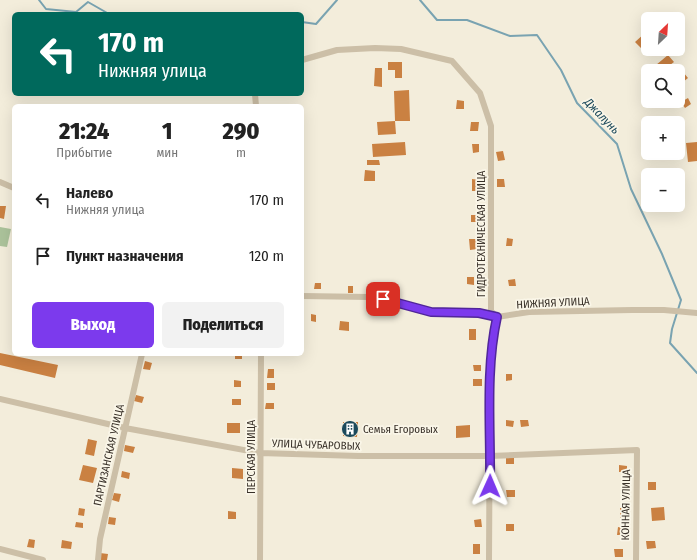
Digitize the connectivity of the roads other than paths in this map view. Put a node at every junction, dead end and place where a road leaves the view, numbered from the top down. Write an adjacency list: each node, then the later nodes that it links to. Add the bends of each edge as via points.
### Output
1 (304, 59): 6 (street, ГИДРОТЕХНИЧЕСКАЯ УЛИЦА, via 337,50 401,49 452,61 480,93 491,126 491,311)
2 (0, 182): 3 (street)
3 (12, 187)
4 (304, 296): 6 (street, НИЖНЯЯ УЛИЦА, via 369,297 431,312 479,313)
5 (697, 313): 6 (street, НИЖНЯЯ УЛИЦА, via 664,310 529,312)
6 (497, 317): 13 (street, via 493,335 490,382)
7 (142, 356): 10 (street, ПАРТИЗАНСКАЯ УЛИЦА)
8 (261, 356): 12 (street, ПЕРСКАЯ УЛИЦА)
9 (0, 399): 10 (street, УЛИЦА ЧУБАРОВЫХ)
10 (126, 428): 12 (street, УЛИЦА ЧУБАРОВЫХ); 16 (street, ПАРТИЗАНСКАЯ УЛИЦА, via 100,539)
11 (637, 450): 13 (street, УЛИЦА ЧУБАРОВЫХ); 19 (street, КОННАЯ УЛИЦА)
12 (260, 453): 13 (street, УЛИЦА ЧУБАРОВЫХ); 17 (street, ПЕРСКАЯ УЛИЦА)
13 (490, 456): 18 (street)
14 (0, 549): 15 (street)
15 (43, 560)
16 (98, 560)
17 (260, 560)
18 (489, 560)
19 (636, 560)

